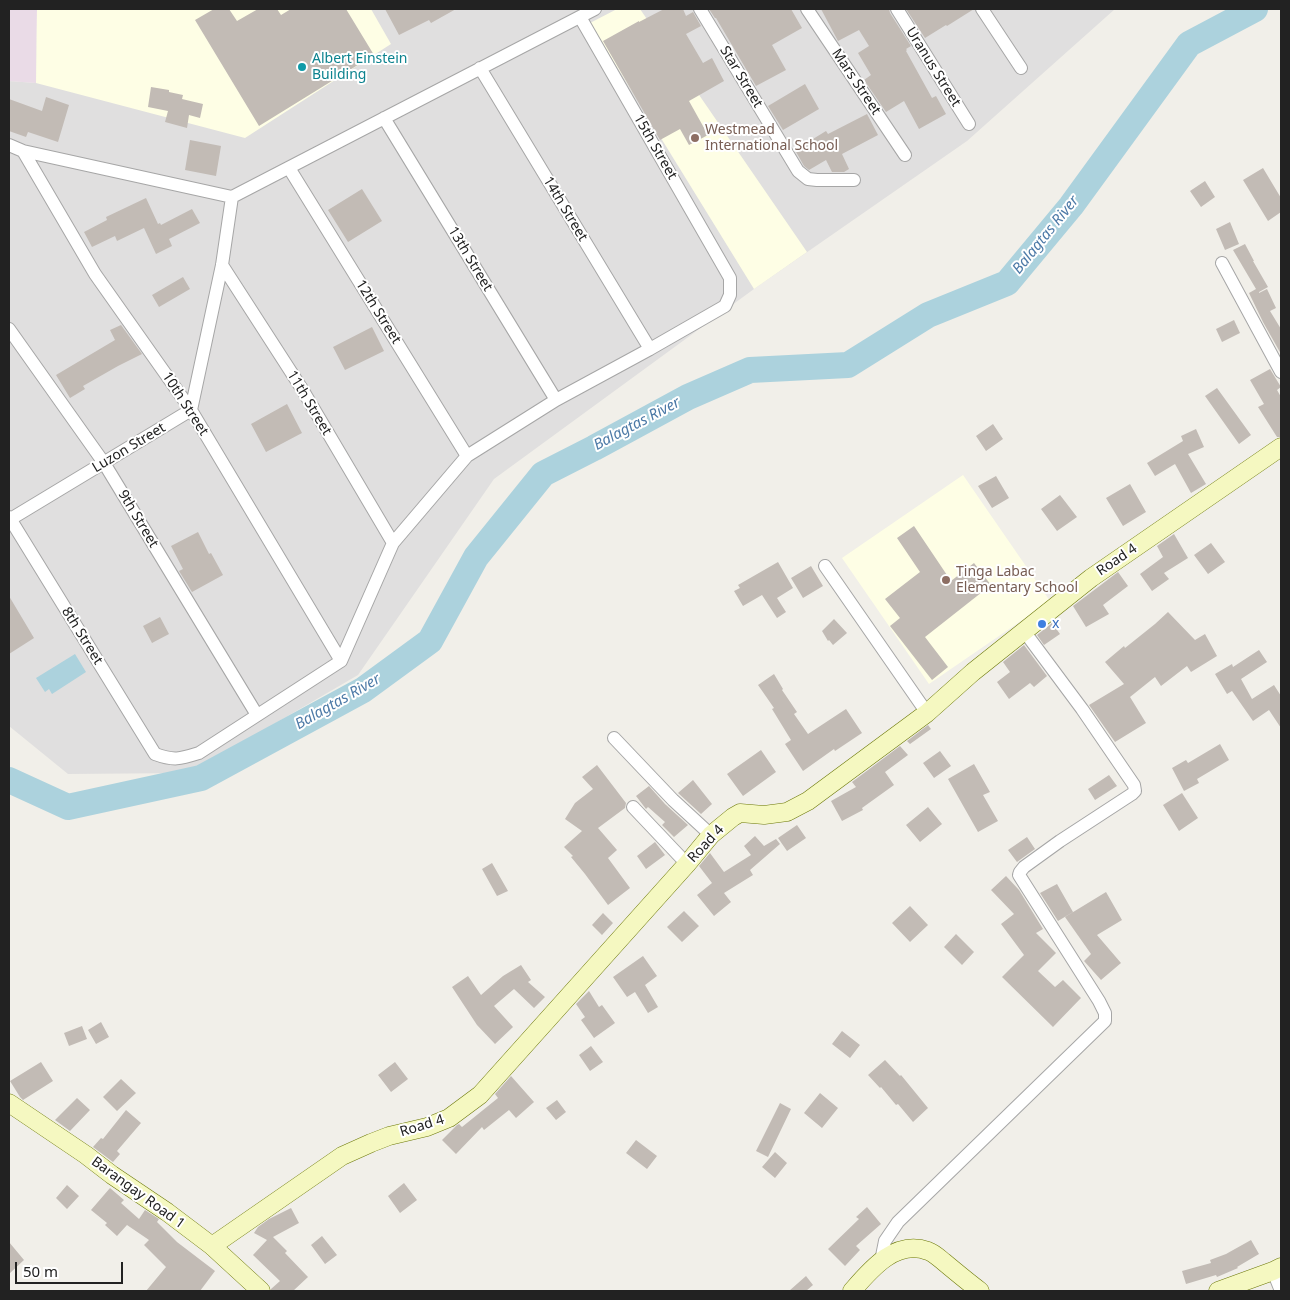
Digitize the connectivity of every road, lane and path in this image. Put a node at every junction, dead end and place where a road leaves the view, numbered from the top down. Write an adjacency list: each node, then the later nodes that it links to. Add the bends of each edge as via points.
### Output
1 (596, 9): 6 (street)
2 (700, 9): 15 (street, Star Street, via 798,172 808,179)
3 (807, 9): 13 (street, Mars Street)
4 (897, 9): 10 (street, Uranus Street)
5 (982, 9): 8 (street)
6 (580, 17): 7 (street); 20 (street, 15th Street, via 730,278 730,295 725,306)
7 (480, 68): 9 (street); 20 (street, 14th Street)
8 (1021, 68)
9 (384, 118): 14 (street); 22 (street, 13th Street)
10 (970, 124)
11 (9, 145): 12 (street)
12 (23, 151): 16 (street); 23 (street, 10th Street, via 95,274)
13 (905, 155)
14 (289, 168): 16 (street); 25 (street, 12th Street)
15 (854, 180)
16 (232, 197): 18 (street)
17 (1222, 263): 21 (street)
18 (222, 265): 23 (street); 28 (street, 11th Street, via 302,390)
19 (9, 329): 26 (street, 9th Street)
20 (650, 349): 22 (street)
21 (1281, 372)
22 (556, 400): 25 (street)
23 (191, 410): 26 (street, Luzon Street); 31 (street, 10th Street)
24 (1281, 447): 30 (street, Road 4, via 1091,578)
25 (467, 456): 28 (street)
26 (104, 463): 27 (street, Luzon Street); 33 (street, 9th Street)
27 (9, 519): 33 (street, 8th Street, via 155,754 169,759 199,753)
28 (393, 543): 31 (street)
29 (825, 566): 32 (street)
30 (1024, 631): 32 (street, Road 4); 40 (street, via 1134,785 1132,794 1060,841 1024,867 1019,875 1099,1001 1105,1021 898,1222 885,1241)
31 (341, 661): 33 (street)
32 (927, 713): 36 (street, Road 4, via 808,801 787,812 764,815 740,813)
33 (257, 715)
34 (614, 738): 36 (street)
35 (633, 806): 37 (street)
36 (711, 835): 37 (street, Road 4)
37 (687, 864): 39 (street, Road 4, via 480,1095 449,1118 389,1136 342,1156)
38 (9, 1103): 39 (street, Barangay Road 1)
39 (212, 1246): 42 (street, Barangay Road 1)
40 (881, 1261): 43 (street); 44 (street, via 903,1249 914,1247 930,1251)
41 (1277, 1269): 45 (street); 46 (street)
42 (258, 1290)
43 (852, 1291)
44 (980, 1291)
45 (1218, 1291)
46 (1281, 1291)

